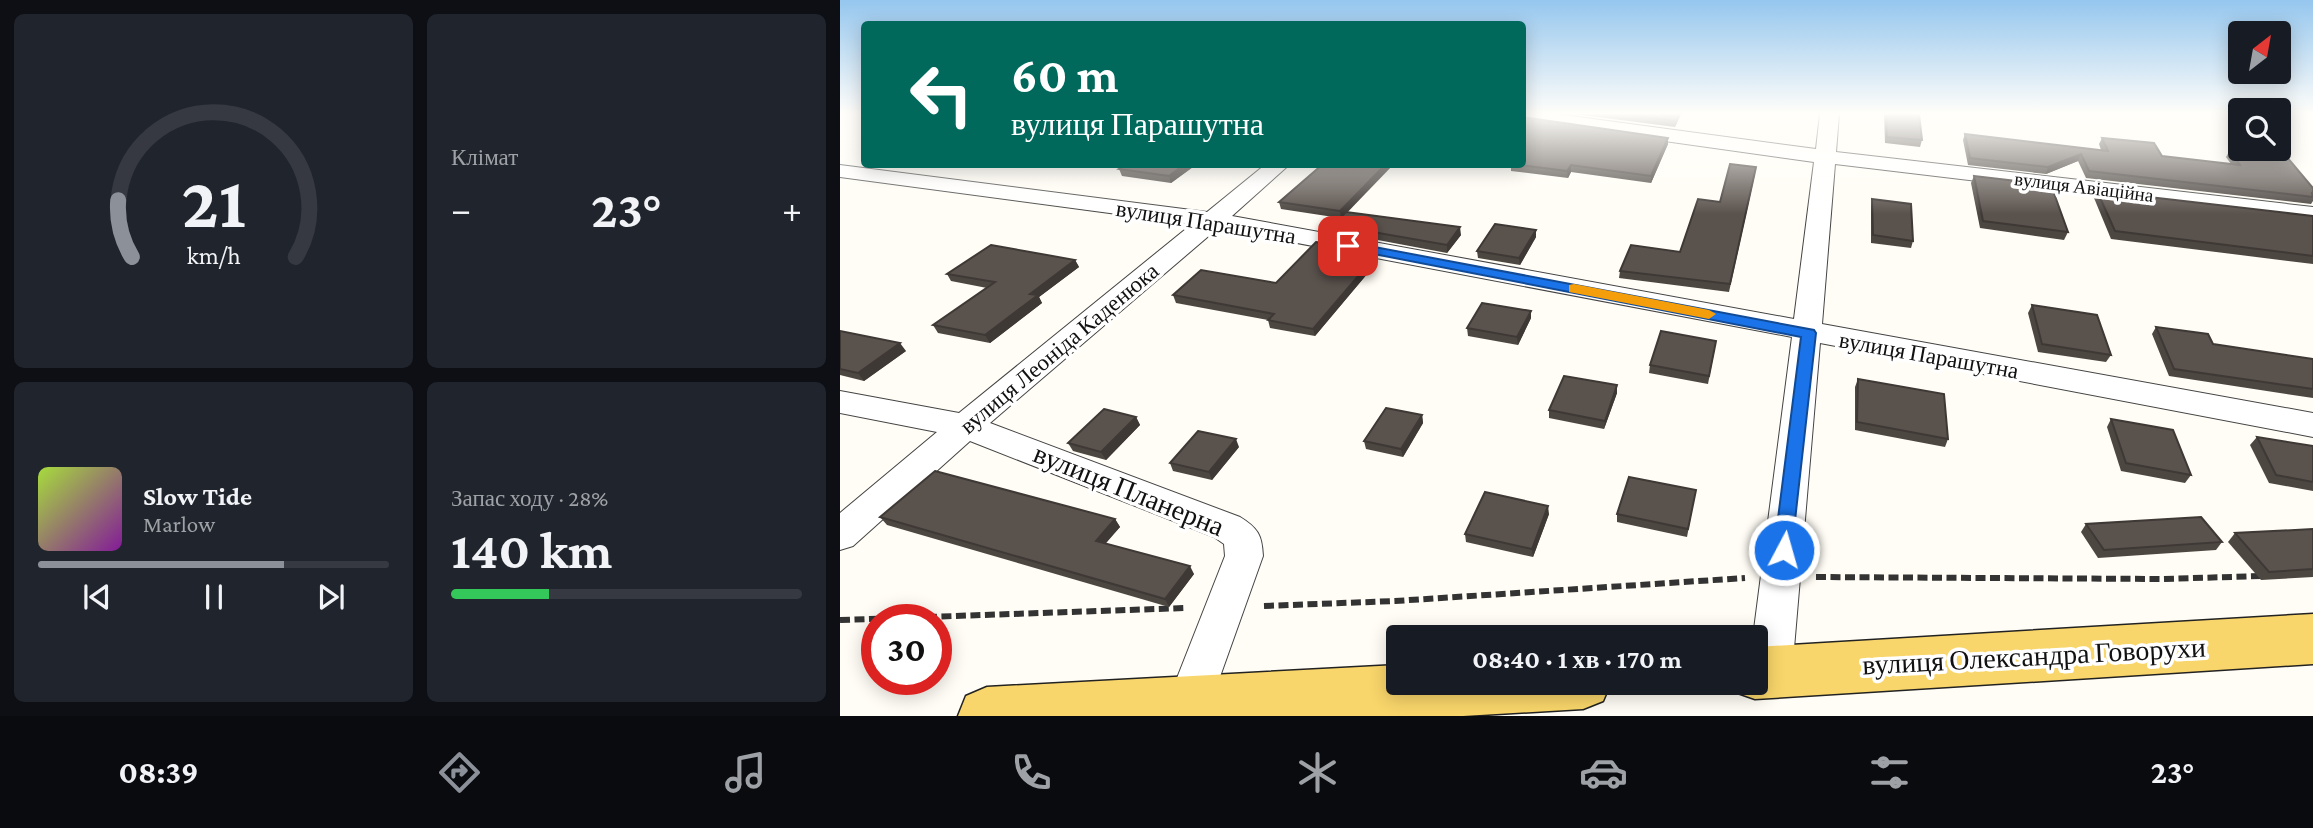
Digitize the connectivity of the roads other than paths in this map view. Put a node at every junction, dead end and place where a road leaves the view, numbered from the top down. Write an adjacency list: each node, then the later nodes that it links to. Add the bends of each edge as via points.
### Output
1 (1757, 147): 3 (street, вулиця Авіаційна)
2 (1827, 147): 3 (street)
3 (1826, 157): 6 (street, вулиця Авіаційна); 8 (street)
4 (1275, 168): 7 (street, вулиця Леоніда Каденюка)
5 (840, 171): 7 (street, вулиця Парашутна)
6 (2313, 214)
7 (1213, 220): 8 (street, вулиця Парашутна); 11 (street, вулиця Леоніда Каденюка)
8 (1809, 333): 10 (street, вулиця Парашутна); 14 (street, via 1781,577)
9 (840, 402): 11 (street, вулиця Планерна)
10 (2313, 425)
11 (965, 426): 12 (street, вулиця Леоніда Каденюка); 17 (street, вулиця Планерна, via 1243,537 1244,556)
12 (840, 535)
13 (2313, 639): 15 (main road, вулиця Олександра Говорухи)
14 (1768, 646)
15 (1768, 672)
16 (1386, 694): 17 (main road)
17 (1188, 706): 18 (main road)
18 (987, 716)

